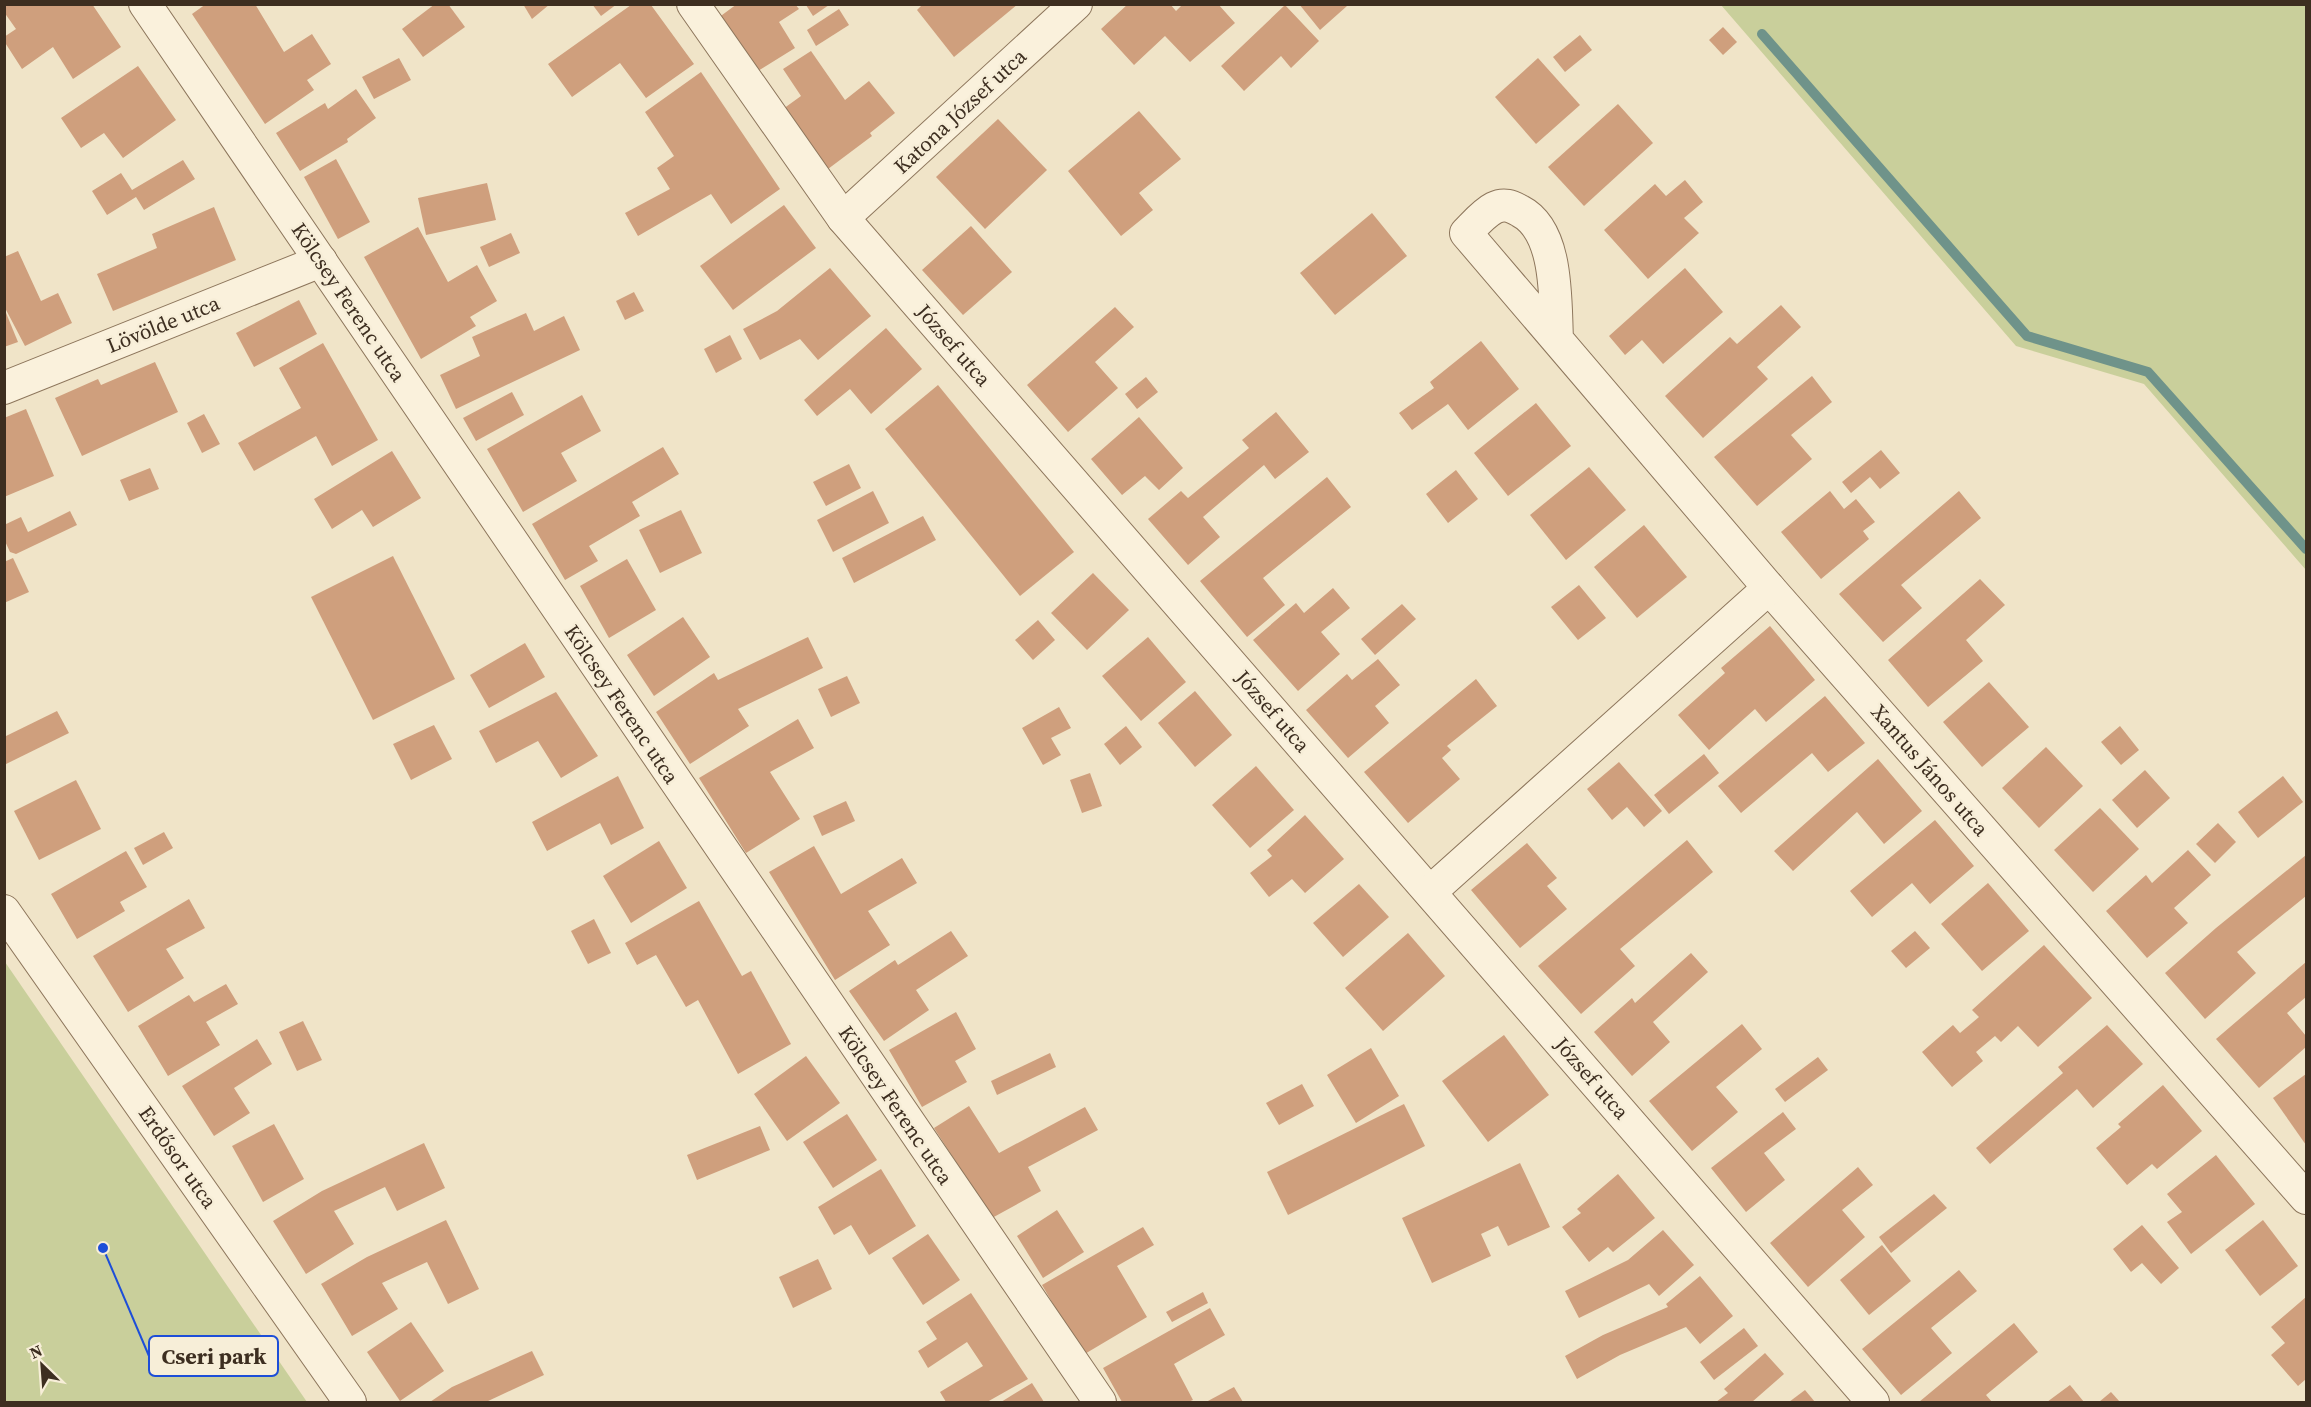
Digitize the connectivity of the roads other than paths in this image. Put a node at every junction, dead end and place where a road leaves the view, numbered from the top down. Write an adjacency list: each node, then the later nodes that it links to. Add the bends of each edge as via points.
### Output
1 (146, 4): 5 (street, Kölcsey Ferenc utca)
2 (693, 4): 4 (street, József utca)
3 (1076, 4): 4 (street, Katona József utca)
4 (843, 218): 9 (street, József utca)
5 (321, 261): 7 (street, Lövölde utca); 13 (street, Kölcsey Ferenc utca)
6 (1557, 339): 8 (street, Xantus János utca)
7 (4, 388)
8 (1769, 588): 9 (street); 11 (street, Xantus János utca)
9 (1430, 892): 14 (street, József utca)
10 (4, 911): 12 (street, Erdősor utca)
11 (2307, 1198)
12 (350, 1402)
13 (1100, 1402)
14 (1873, 1402)

